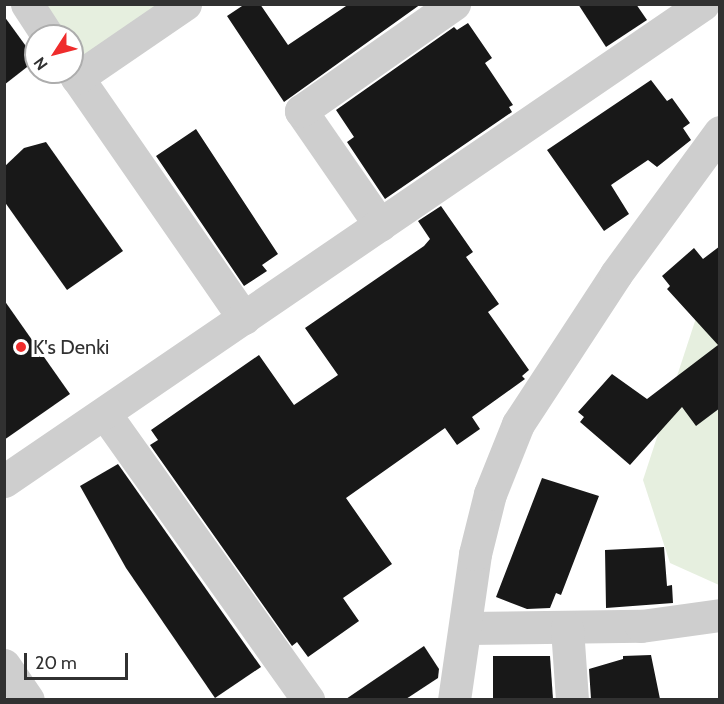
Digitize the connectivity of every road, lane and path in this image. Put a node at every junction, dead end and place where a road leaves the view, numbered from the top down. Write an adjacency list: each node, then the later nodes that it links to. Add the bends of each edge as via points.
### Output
1 (27, 4): 6 (street)
2 (185, 4): 7 (street)
3 (454, 4): 10 (street, via 301,111)
4 (703, 4): 5 (street)
5 (663, 15): 10 (street)
6 (40, 24)
7 (84, 68)
8 (81, 84): 11 (street)
9 (720, 132): 15 (street, via 616,274 518,424 490,494 475,554)
10 (381, 225): 11 (street)
11 (244, 318): 12 (street)
12 (105, 414): 13 (street); 19 (street)
13 (4, 480)
14 (720, 615): 16 (street, via 684,624)
15 (466, 628): 16 (street); 20 (street)
16 (567, 628): 21 (street)
17 (4, 665): 18 (street)
18 (28, 699)
19 (308, 699)
20 (454, 699)
21 (572, 699)

